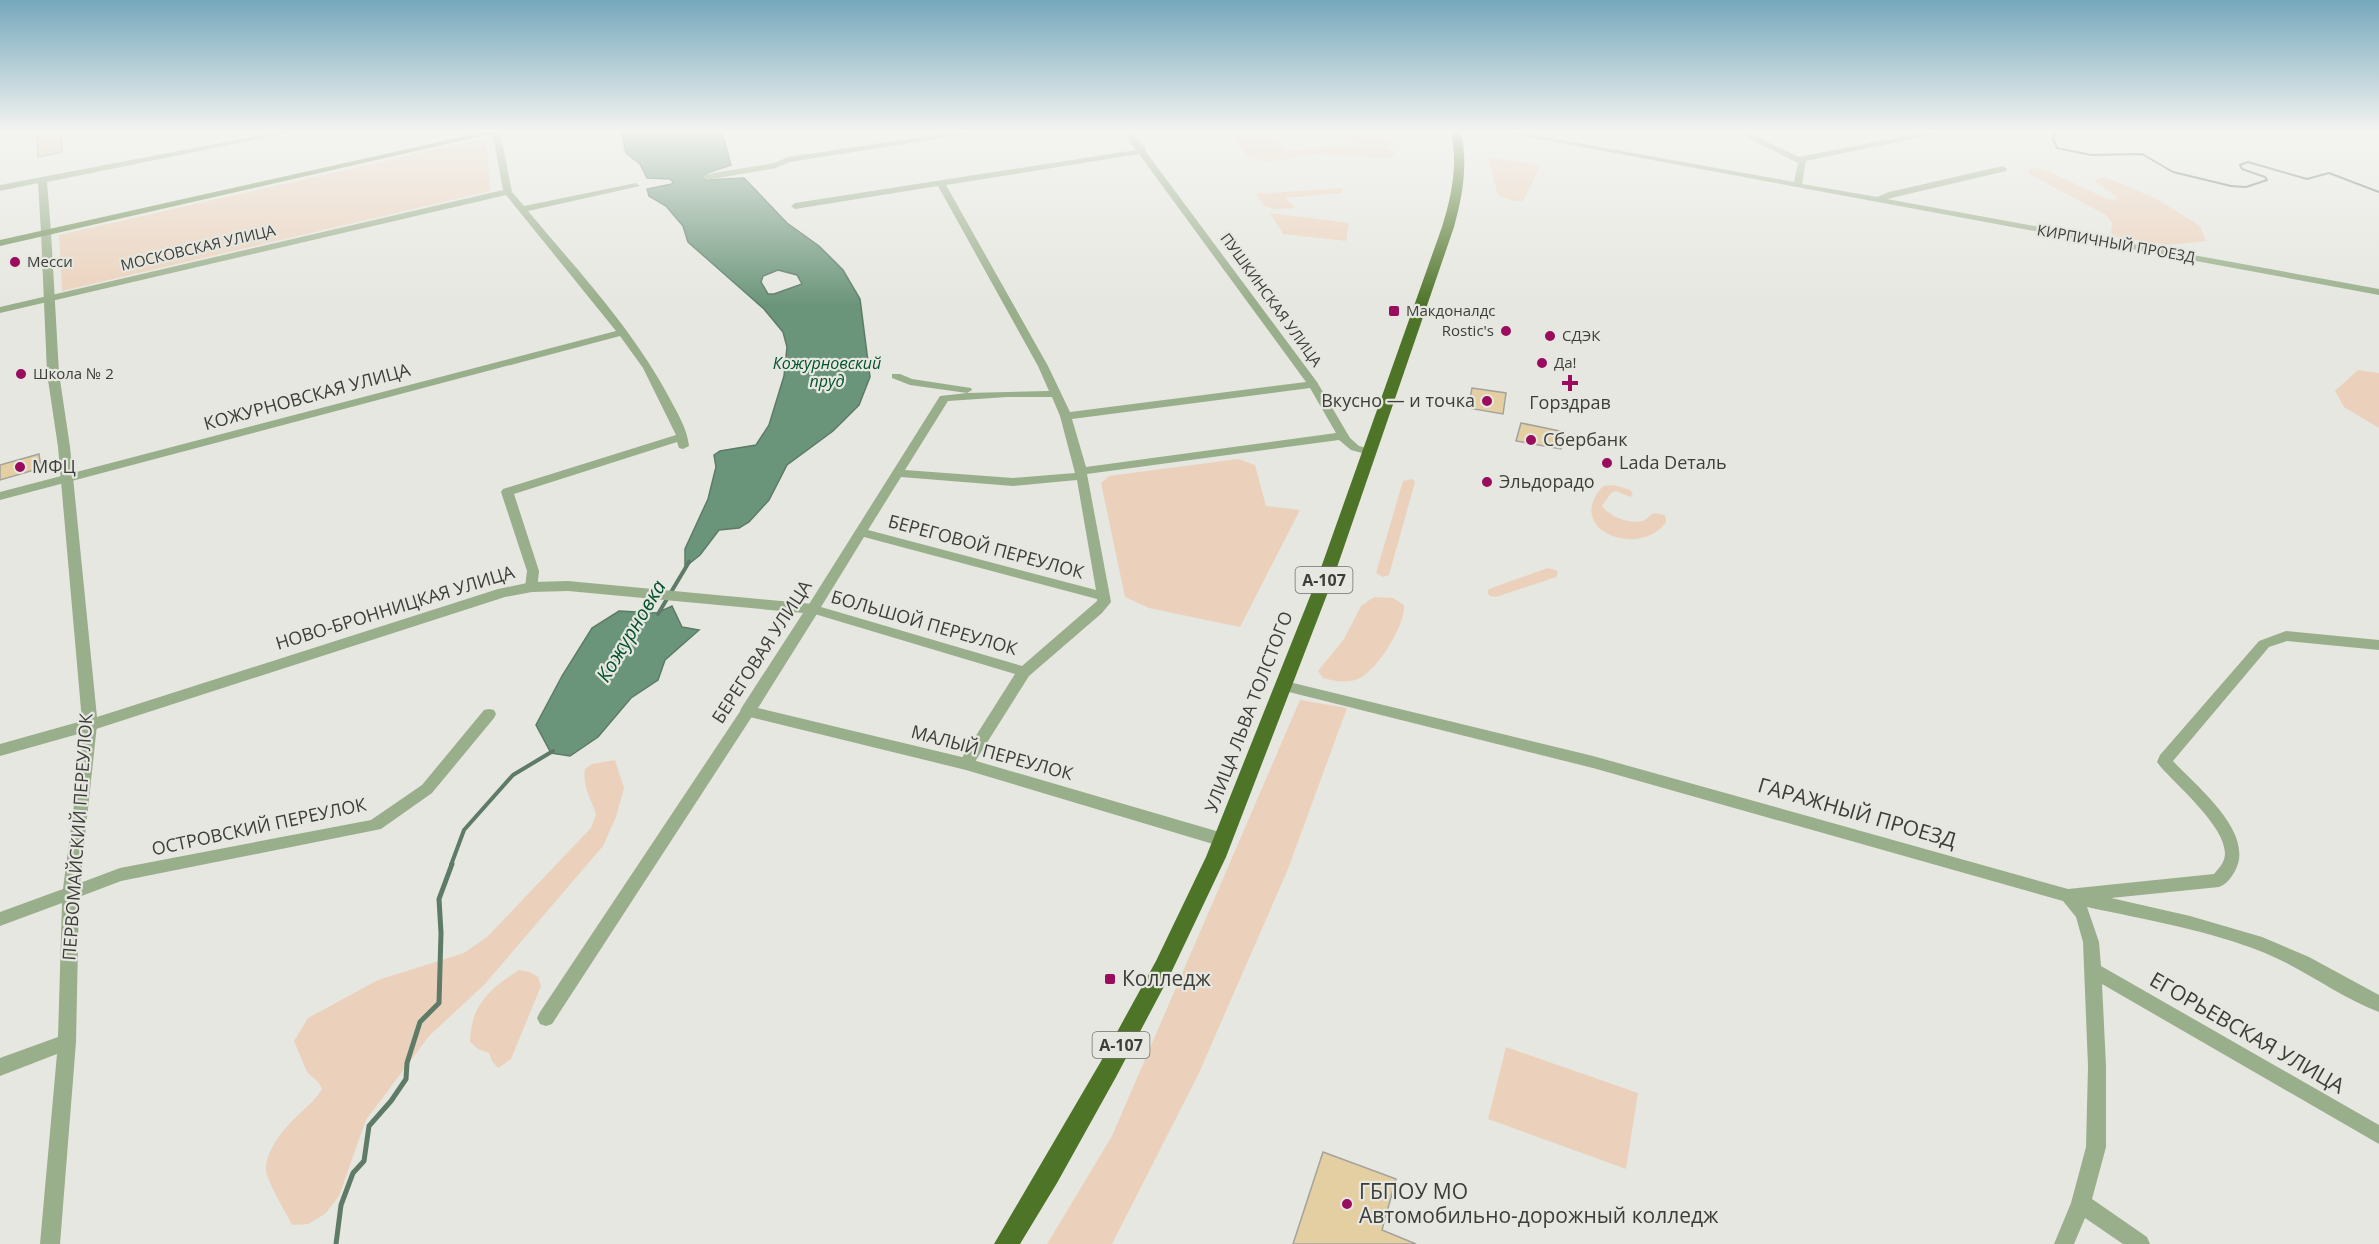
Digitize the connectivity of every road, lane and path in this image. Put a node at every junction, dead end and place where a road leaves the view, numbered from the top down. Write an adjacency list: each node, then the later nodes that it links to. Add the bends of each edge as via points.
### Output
1 (43, 189): 14 (street, ПЕРВОМАЙСКИЙ ПЕРЕУЛОК)
2 (238, 189): 14 (main road)
3 (621, 189): 13 (street)
4 (903, 189): 12 (street)
5 (945, 189): 23 (street)
6 (1171, 189): 21 (street, ПУШКИНСКАЯ УЛИЦА)
7 (1458, 189): 26 (highway, УЛИЦА ЛЬВА ТОЛСТОГО / А-107)
8 (1824, 189): 11 (street, КИРПИЧНЫЙ ПРОЕЗД)
9 (1915, 189): 11 (street)
10 (508, 192): 13 (street); 17 (street, МОСКОВСКАЯ УЛИЦА)
11 (1879, 200): 16 (street, КИРПИЧНЫЙ ПРОЕЗД)
12 (795, 206)
13 (523, 209): 19 (street)
14 (46, 232): 15 (main road); 17 (street, ПЕРВОМАЙСКИЙ ПЕРЕУЛОК)
15 (0, 243)
16 (2379, 292)
17 (49, 298): 18 (street, МОСКОВСКАЯ УЛИЦА); 29 (street, ПЕРВОМАЙСКИЙ ПЕРЕУЛОК, via 53,373)
18 (0, 310)
19 (623, 332): 29 (street, КОЖУРНОВСКАЯ УЛИЦА); 32 (street, via 648,368 683,441 507,492 533,571)
20 (896, 376): 22 (street, via 942,387)
21 (1314, 384): 24 (street); 25 (street, ПУШКИНСКАЯ УЛИЦА)
22 (1007, 393): 23 (street, БЕРЕГОВАЯ УЛИЦА); 27 (street, БЕРЕГОВАЯ УЛИЦА, via 944,398)
23 (1057, 394): 24 (street)
24 (1066, 416): 28 (street)
25 (1342, 436): 26 (street, via 1355,448); 28 (street)
26 (1370, 452): 37 (highway, УЛИЦА ЛЬВА ТОЛСТОГО / А-107)
27 (898, 473): 28 (street, via 1013,482); 31 (street, БЕРЕГОВАЯ УЛИЦА)
28 (1082, 473): 33 (street)
29 (66, 479): 30 (street, КОЖУРНОВСКАЯ УЛИЦА); 40 (street, ПЕРВОМАЙСКИЙ ПЕРЕУЛОК)
30 (0, 496)
31 (860, 532): 33 (street, БЕРЕГОВОЙ ПЕРЕУЛОК); 34 (street, БЕРЕГОВАЯ УЛИЦА)
32 (531, 587): 34 (street, НОВО-БРОННИЦКАЯ УЛИЦА, via 568,586); 40 (street, НОВО-БРОННИЦКАЯ УЛИЦА, via 484,598)
33 (1104, 596): 36 (street, via 1097,610)
34 (813, 609): 36 (street, БОЛЬШОЙ ПЕРЕУЛОК); 38 (street, БЕРЕГОВАЯ УЛИЦА)
35 (2379, 645): 45 (street, via 2286,636 2264,644 2167,755 2165,762 2206,805 2229,838 2231,864 2219,880)
36 (1024, 672): 42 (street)
37 (1285, 686): 43 (highway, УЛИЦА ЛЬВА ТОЛСТОГО / А-107); 45 (street, ГАРАЖНЫЙ ПРОЕЗД, via 1593,762)
38 (747, 711): 42 (street, МАЛЫЙ ПЕРЕУЛОК); 49 (street, БЕРЕГОВАЯ УЛИЦА)
39 (489, 714): 44 (street, ОСТРОВСКИЙ ПЕРЕУЛОК, via 426,789 375,825 120,875)
40 (90, 725): 41 (street, НОВО-БРОННИЦКАЯ УЛИЦА); 44 (street, ПЕРВОМАЙСКИЙ ПЕРЕУЛОК)
41 (0, 750)
42 (966, 764): 43 (street, МАЛЫЙ ПЕРЕУЛОК)
43 (1223, 840): 55 (highway, УЛИЦА ЛЬВА ТОЛСТОГО / А-107, via 1163,968)
44 (71, 893): 46 (street, ОСТРОВСКИЙ ПЕРЕУЛОК); 50 (street, ПЕРВОМАЙСКИЙ ПЕРЕУЛОК)
45 (2068, 896): 47 (street, via 2083,914); 48 (street, ГАРАЖНЫЙ ПРОЕЗД, via 2256,942)
46 (0, 919)
47 (2093, 970): 52 (street, ЕГОРЬЕВСКАЯ УЛИЦА); 53 (street, via 2096,1147)
48 (2379, 1004)
49 (546, 1018)
50 (67, 1042): 51 (street); 54 (street, ПЕРВОМАЙСКИЙ ПЕРЕУЛОК)
51 (0, 1067)
52 (2379, 1135)
53 (2081, 1203): 56 (street); 57 (street)
54 (50, 1244)
55 (1006, 1244)
56 (2064, 1244)
57 (2140, 1244)

